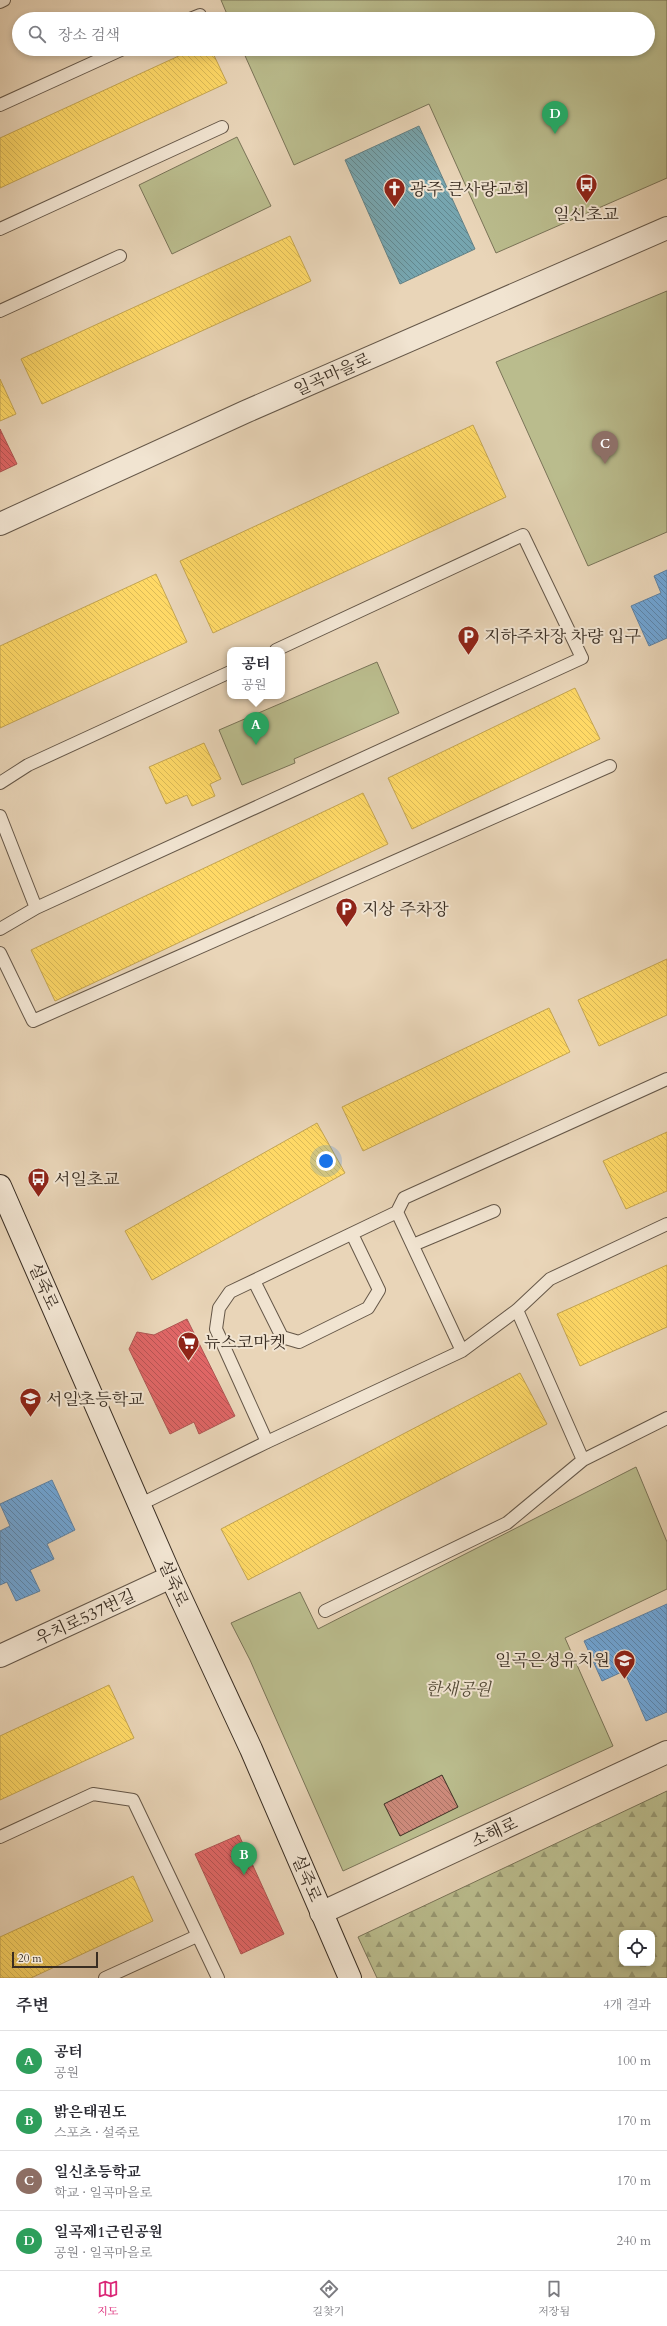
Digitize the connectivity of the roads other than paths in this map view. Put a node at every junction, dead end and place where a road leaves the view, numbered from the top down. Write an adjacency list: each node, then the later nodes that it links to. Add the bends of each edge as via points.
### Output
1 (4, 0): 2 (lane)
2 (0, 2)
3 (108, 56): 4 (lane)
4 (0, 105)
5 (222, 127): 7 (lane)
6 (667, 228): 10 (street, 일곡마을로, via 244,412)
7 (0, 229)
8 (120, 256): 9 (lane)
9 (0, 311)
10 (0, 524)
11 (282, 647): 16 (lane, via 523,535 582,658)
12 (227, 673): 14 (lane, via 28,765)
13 (610, 766): 18 (lane, via 33,1021)
14 (0, 783)
15 (0, 816): 16 (lane)
16 (36, 908): 17 (lane)
17 (0, 929)
18 (0, 953)
19 (667, 1079): 22 (lane, via 404,1198)
20 (0, 1186): 32 (street, 설죽로)
21 (494, 1211): 25 (lane)
22 (397, 1212): 24 (lane); 25 (lane)
23 (667, 1224): 27 (lane, via 550,1279)
24 (352, 1234): 26 (lane); 26 (lane, via 379,1290 368,1308 299,1342 282,1337)
25 (412, 1245): 28 (lane)
26 (254, 1281): 30 (lane, via 230,1292 219,1308 216,1329)
27 (517, 1310): 28 (lane); 31 (lane)
28 (462, 1351): 30 (lane)
29 (667, 1418): 31 (lane)
30 (267, 1442): 32 (lane)
31 (583, 1460): 34 (lane, via 507,1523)
32 (140, 1504): 33 (street, 설죽로)
33 (171, 1577): 35 (street, 우치로537번길); 38 (street, 설죽로, via 251,1749)
34 (325, 1611)
35 (0, 1656)
36 (667, 1752): 38 (street, 소해로)
37 (0, 1837): 39 (lane, via 93,1794 133,1800)
38 (321, 1913): 42 (street, 설죽로)
39 (197, 1936): 40 (lane); 41 (lane)
40 (105, 1978)
41 (218, 1978)
42 (350, 1978)

